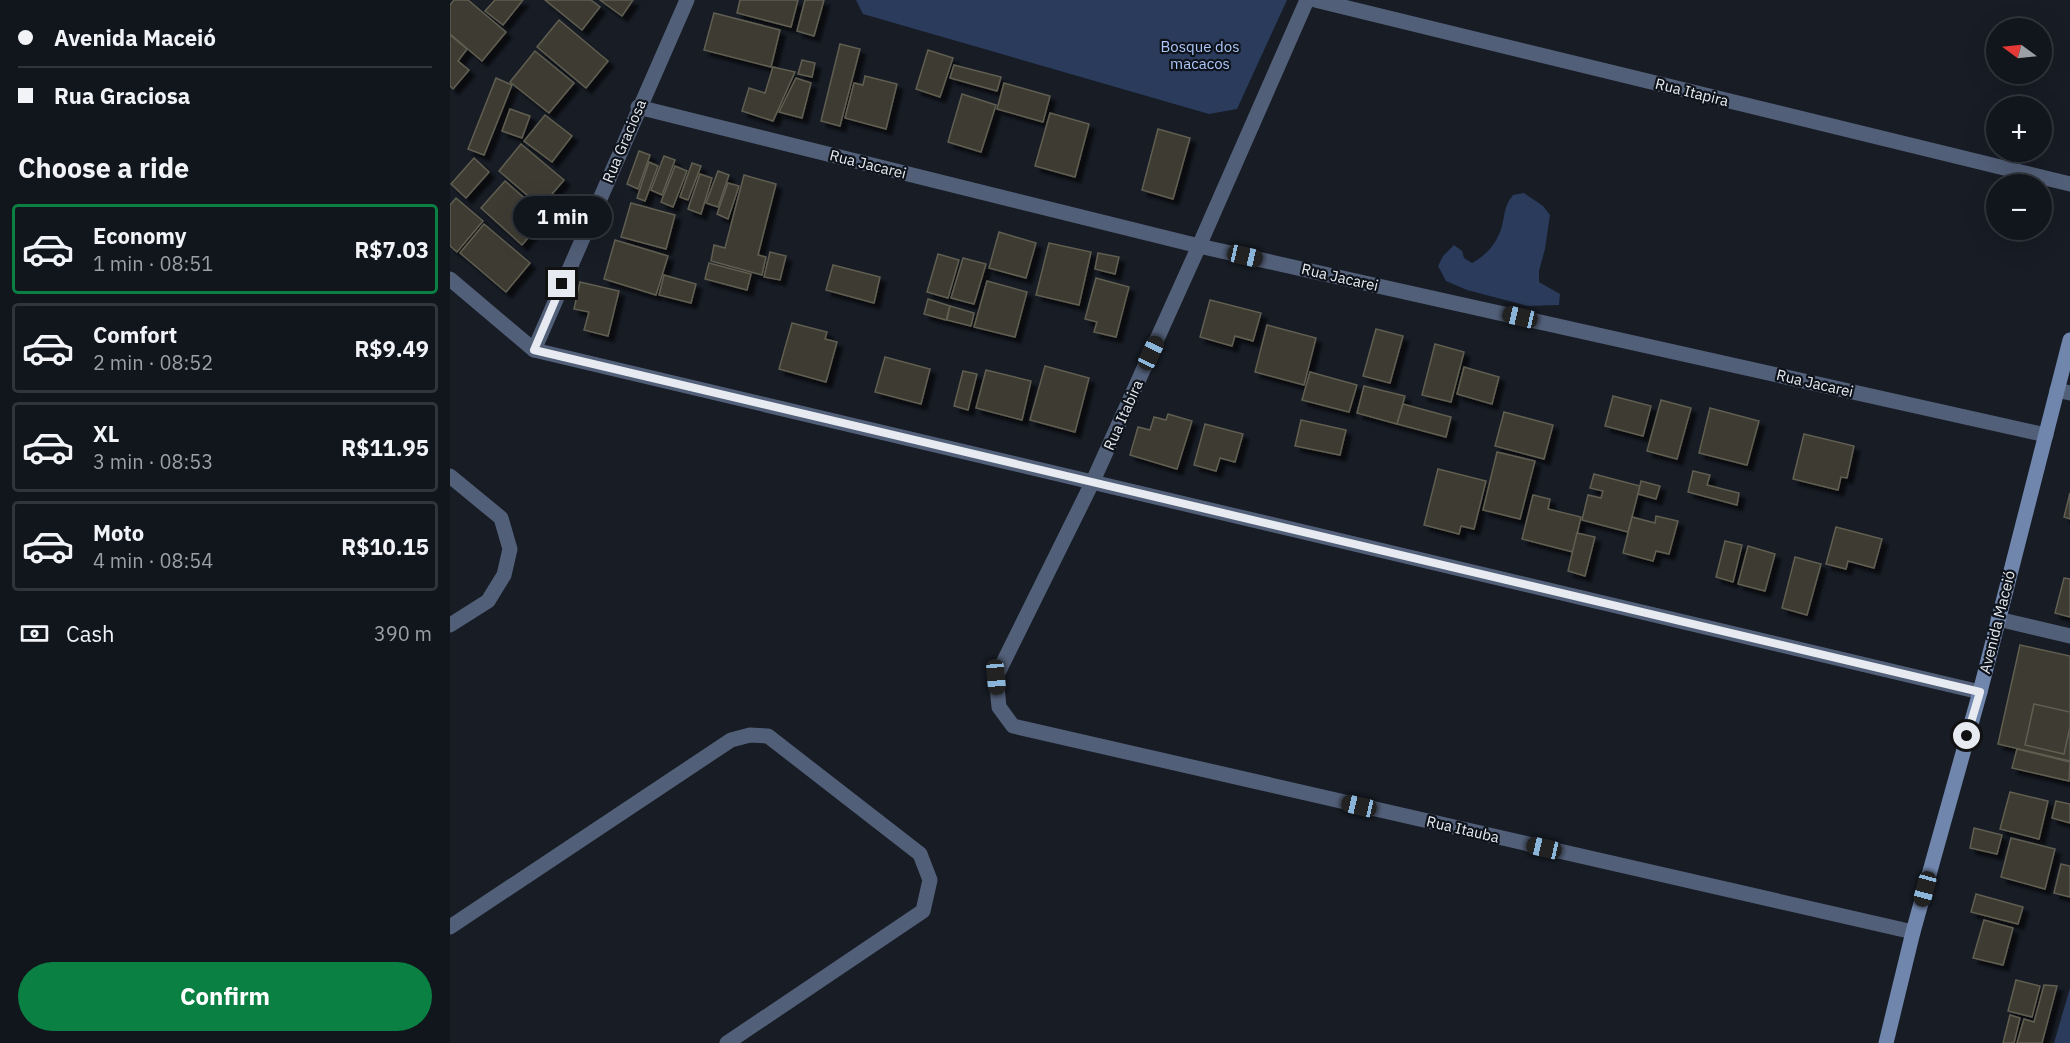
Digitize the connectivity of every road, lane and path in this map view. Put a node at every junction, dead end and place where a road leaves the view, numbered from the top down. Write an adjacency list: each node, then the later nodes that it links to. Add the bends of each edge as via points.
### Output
1 (687, 0): 4 (street, Rua Graciosa)
2 (1307, 0): 6 (street, Rua Itabira)
3 (1315, 0): 5 (street, Rua Itapira)
4 (638, 107): 6 (street, Rua Jacarei); 9 (street, Rua Graciosa)
5 (2070, 184)
6 (1199, 246): 11 (street, Rua Jacarei); 13 (street, Rua Itabira)
7 (450, 279): 9 (street)
8 (2070, 340): 10 (street, Avenida Maceió)
9 (534, 350): 13 (street)
10 (2064, 391): 11 (street, Avenida Maceió)
11 (2046, 435): 14 (street, Avenida Maceió)
12 (450, 476): 15 (street, via 501,518 510,549 504,575 488,601)
13 (1093, 481): 17 (street); 18 (street, Rua Itabira, via 996,677 999,707)
14 (1998, 619): 16 (street); 17 (street, Avenida Maceió)
15 (450, 625)
16 (2070, 636)
17 (1980, 692): 20 (street, Avenida Maceió)
18 (1013, 726): 20 (street, Rua Itauba)
19 (450, 927): 21 (street, via 731,740 768,736 920,854 930,880 923,911)
20 (1913, 932): 22 (street, Avenida Maceió)
21 (727, 1043)
22 (1886, 1043)

